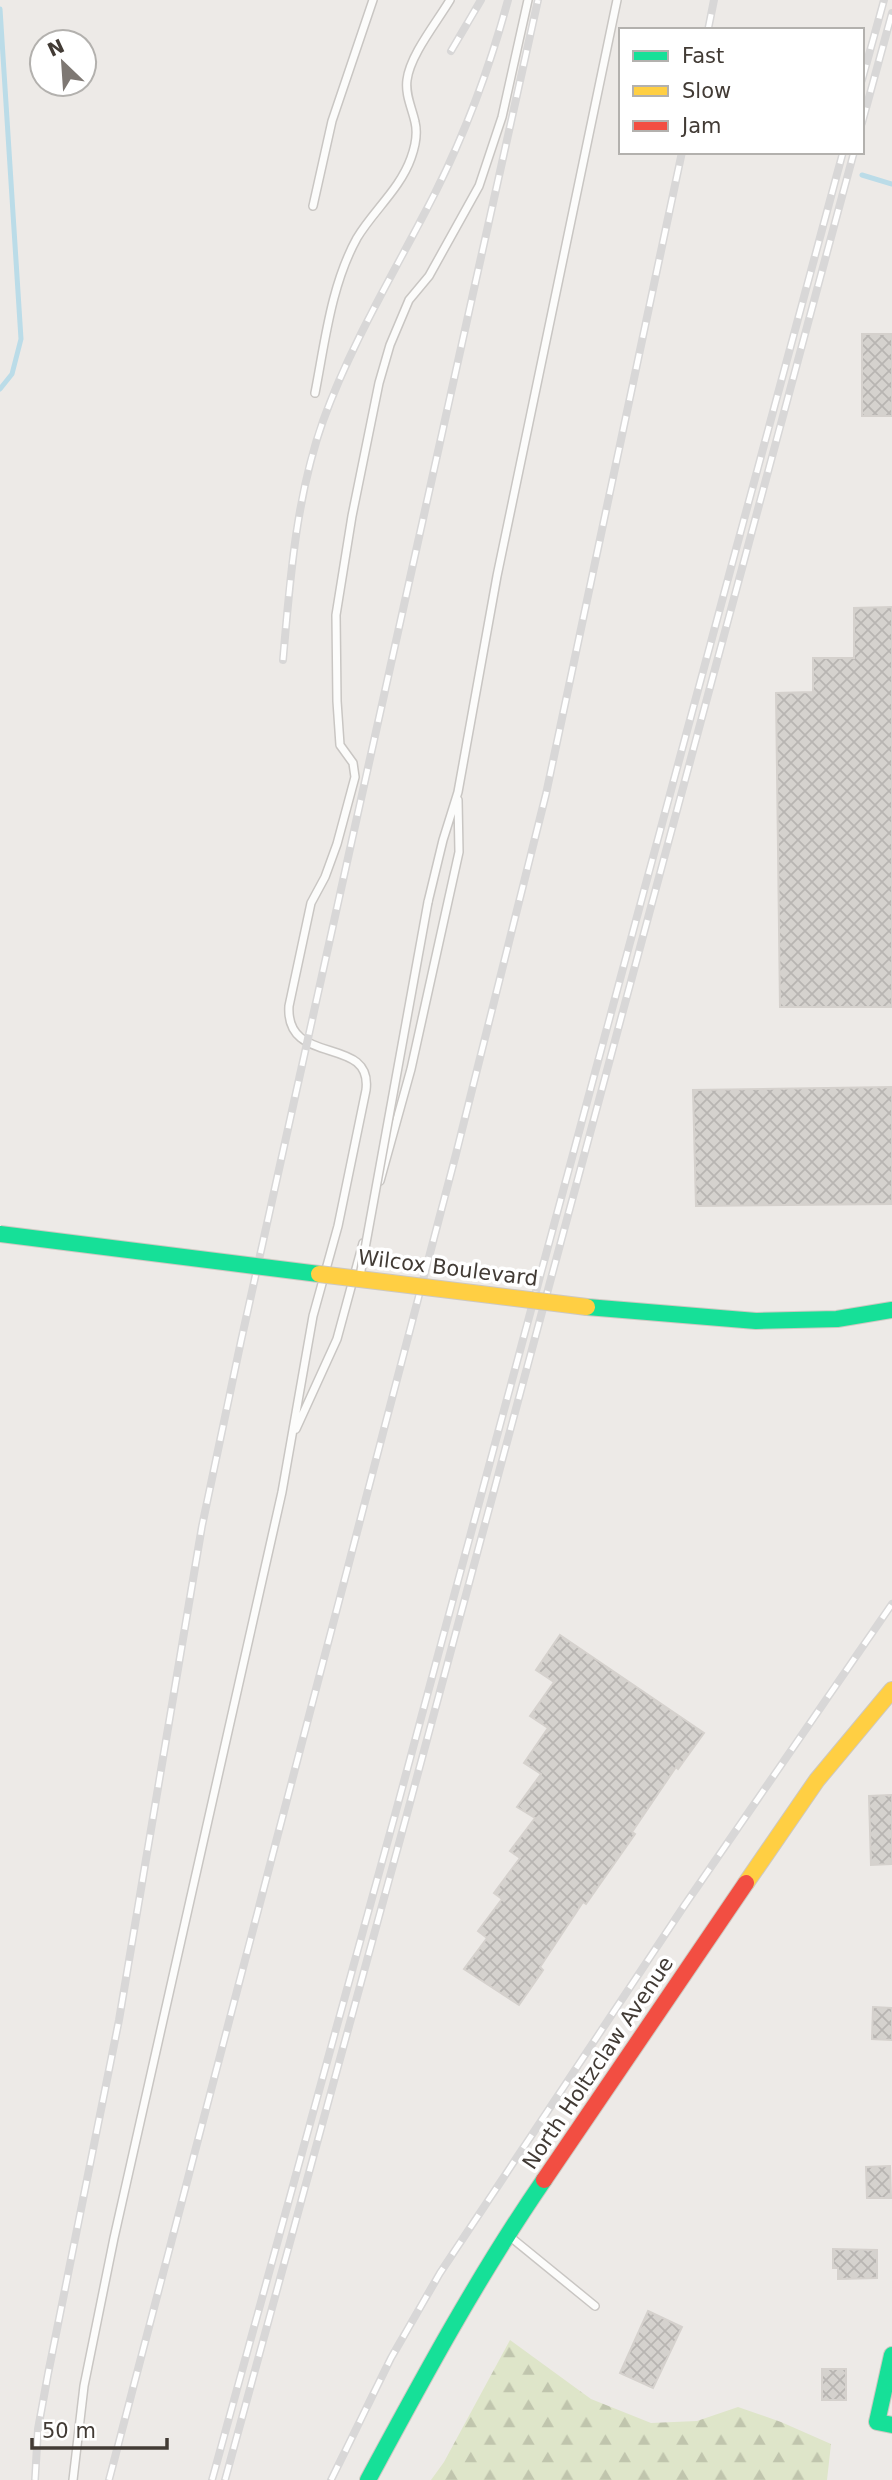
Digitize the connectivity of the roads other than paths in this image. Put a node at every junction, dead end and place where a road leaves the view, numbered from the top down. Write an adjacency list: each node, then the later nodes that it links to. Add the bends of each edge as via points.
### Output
1 (373, 0): 5 (lane, via 332,121)
2 (450, 0): 6 (lane, via 411,66 407,80 415,146 399,182 350,254 330,314)
3 (528, 0): 11 (lane, via 502,117 479,186 429,276 409,300 390,345 352,516 336,615 340,745 353,763 355,777 337,844 311,903 288,1021 295,1034 350,1058 368,1076 338,1226 313,1316)
4 (617, 0): 7 (lane, via 497,576)
5 (313, 206)
6 (315, 393)
7 (458, 792): 9 (lane, bridge, via 428,902); 11 (lane, via 458,852 411,1069 337,1339)
8 (0, 1234): 9 (main road, Wilcox Boulevard, bridge)
9 (360, 1279): 10 (main road, Wilcox Boulevard, bridge, via 587,1307 756,1321 837,1319)
10 (892, 1310)
11 (290, 1442): 17 (lane, via 114,2238 84,2386)
12 (892, 1690): 13 (main road, North Holtzclaw Avenue, via 817,1780)
13 (507, 2234): 14 (lane); 18 (main road, North Holtzclaw Avenue)
14 (595, 2306)
15 (892, 2355): 16 (main road)
16 (885, 2424)
17 (73, 2480)
18 (368, 2480)

